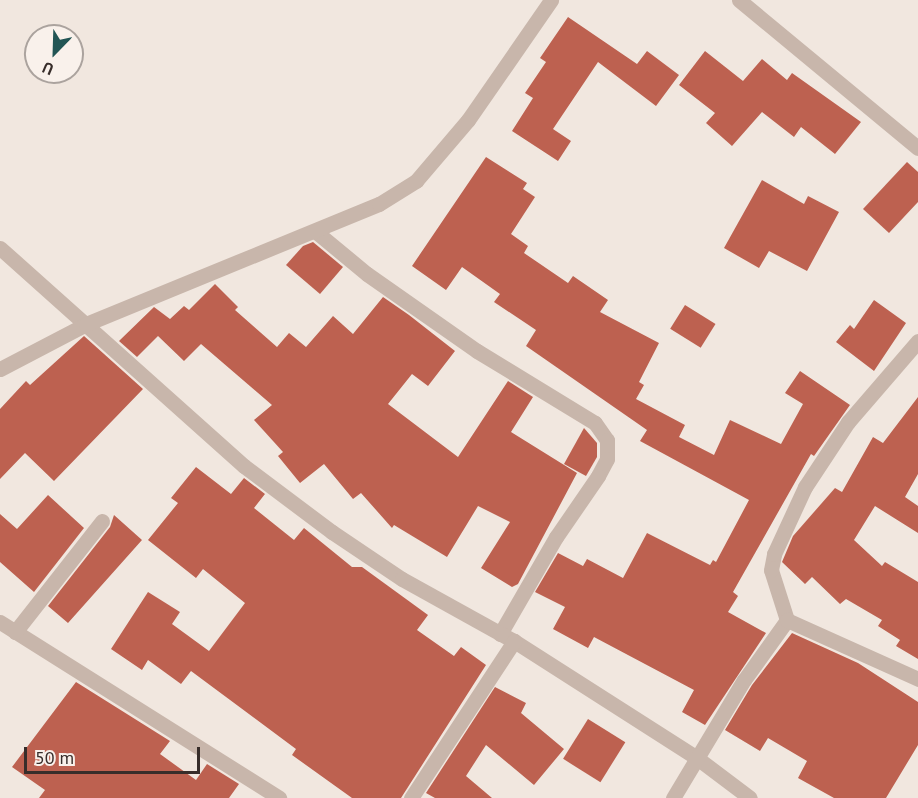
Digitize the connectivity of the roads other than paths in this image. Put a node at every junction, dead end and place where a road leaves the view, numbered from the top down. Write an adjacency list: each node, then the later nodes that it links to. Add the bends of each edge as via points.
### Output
1 (551, 0): 4 (street, via 468,120 416,181 379,204)
2 (739, 0): 3 (street)
3 (918, 148)
4 (315, 231): 6 (street); 13 (street, via 367,274 477,351 595,423 606,440 607,459 603,468 556,537)
5 (0, 248): 6 (street)
6 (86, 324): 8 (street); 13 (street, via 244,466 306,513 402,579)
7 (918, 341): 10 (street, via 848,422 800,496 774,554 771,570)
8 (0, 369)
9 (102, 521): 12 (street)
10 (787, 620): 14 (street); 15 (street, via 744,680)
11 (0, 622): 12 (street)
12 (15, 632): 16 (street)
13 (507, 637): 15 (street); 17 (street)
14 (918, 679)
15 (697, 758): 18 (street); 19 (street)
16 (279, 798)
17 (411, 798)
18 (673, 798)
19 (750, 798)

